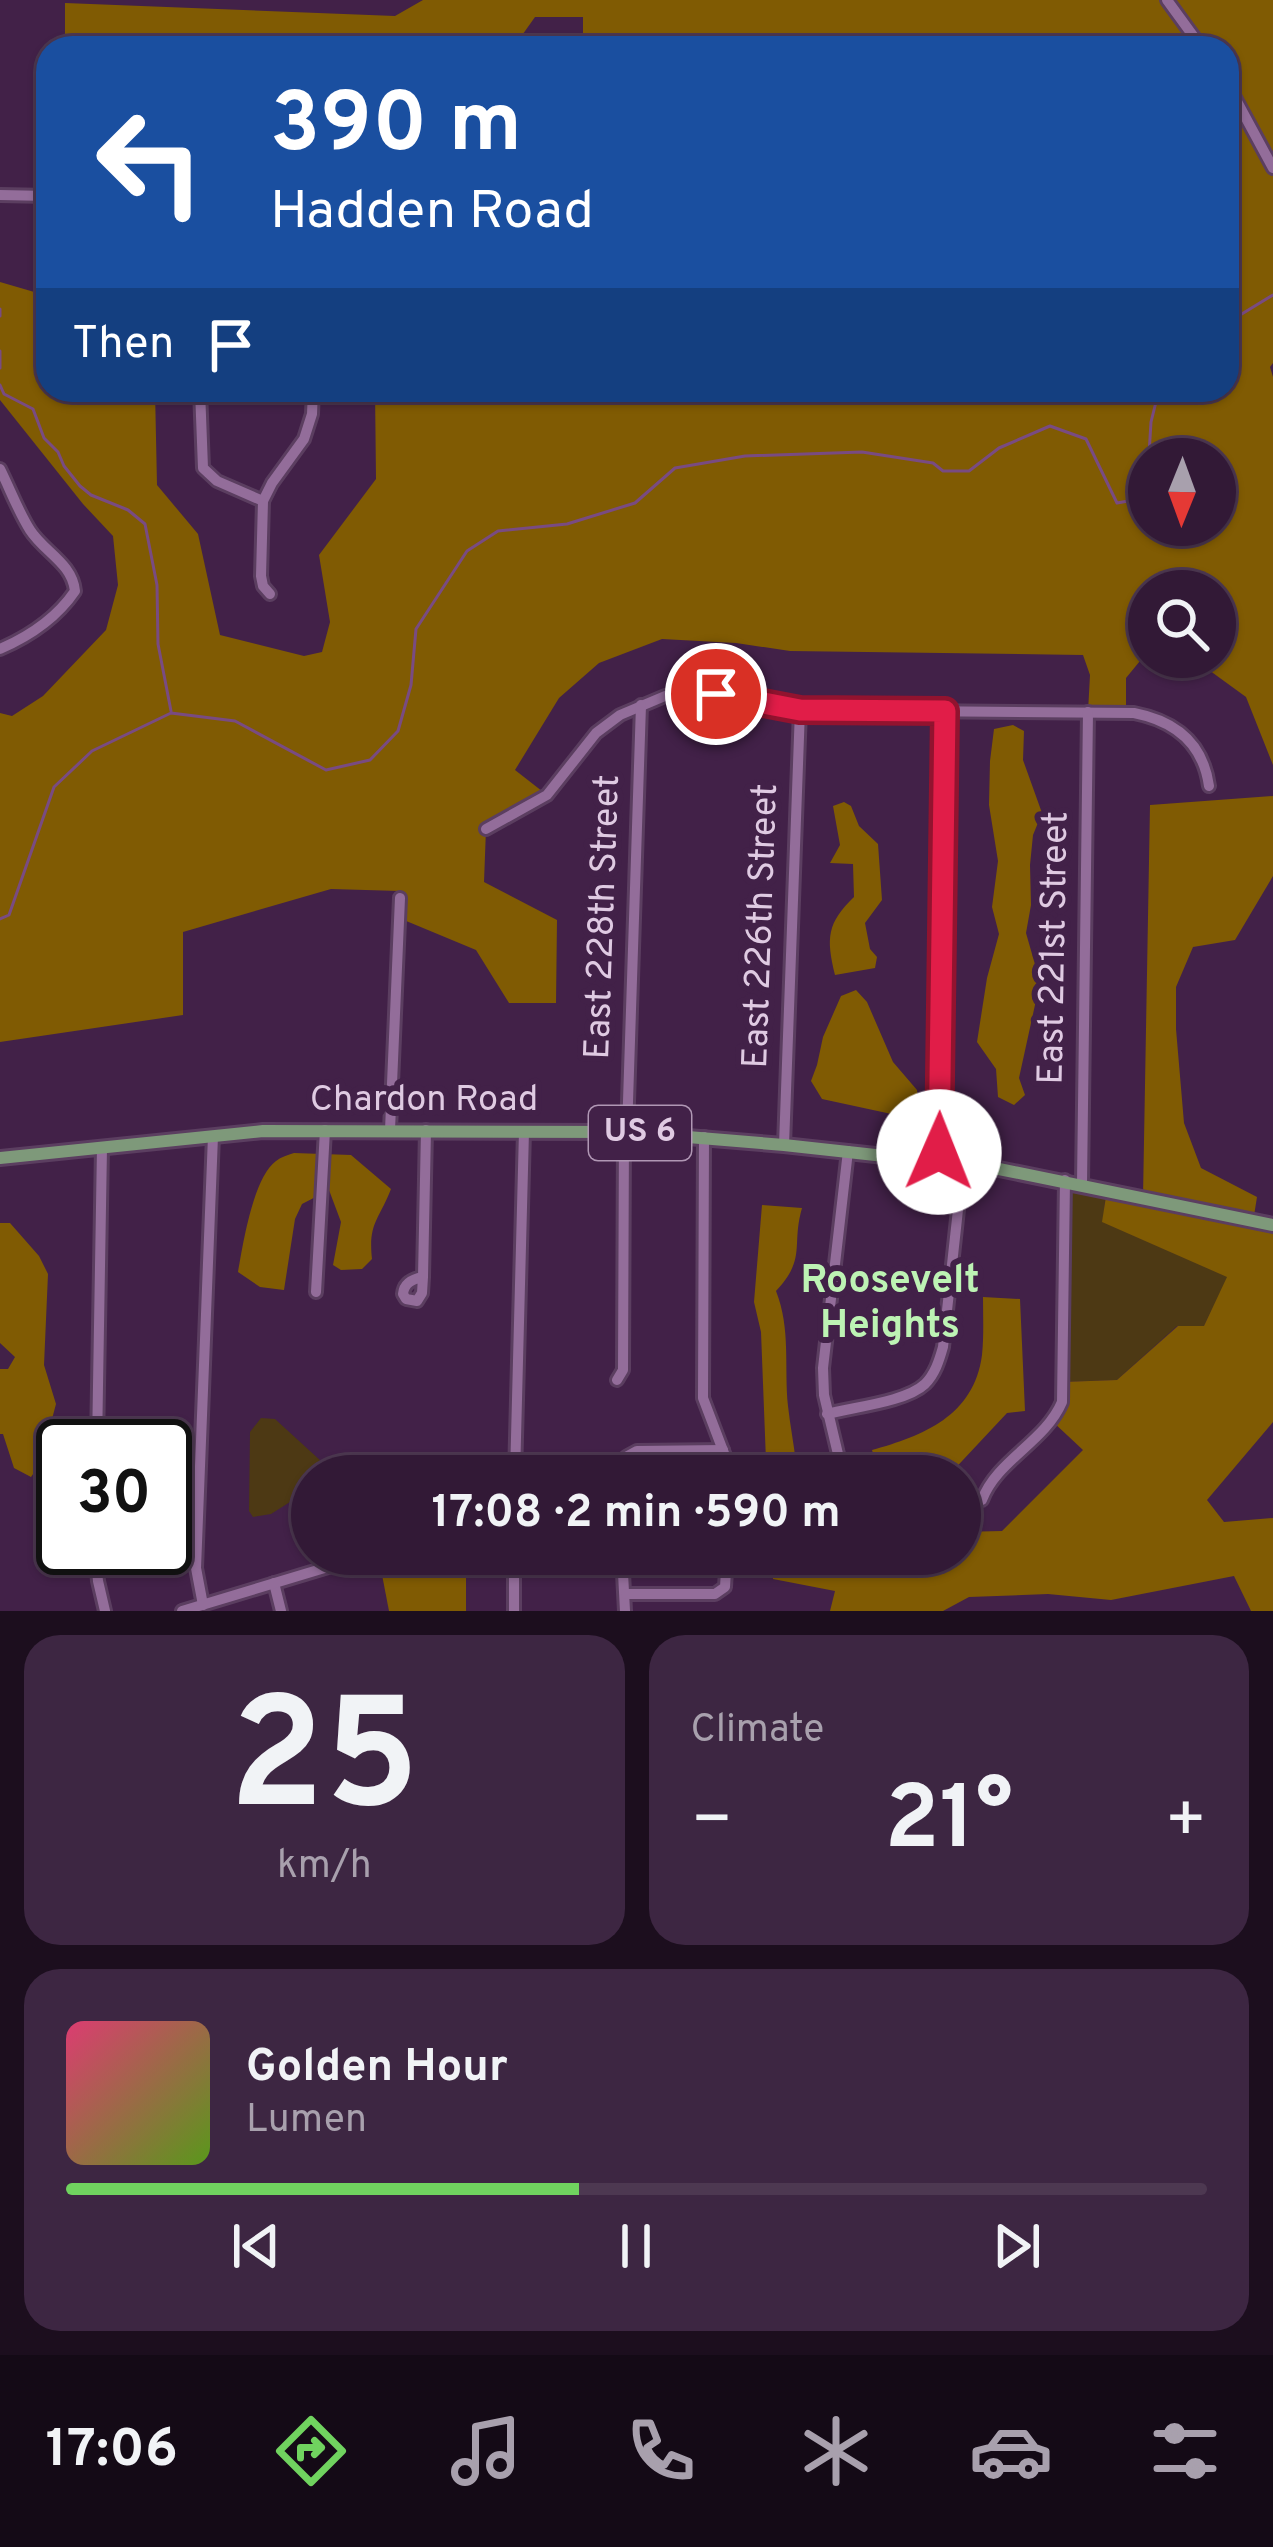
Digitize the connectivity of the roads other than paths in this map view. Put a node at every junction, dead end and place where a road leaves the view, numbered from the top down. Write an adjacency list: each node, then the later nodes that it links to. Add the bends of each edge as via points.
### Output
1 (1167, 0): 2 (street)
2 (1193, 36)
3 (1239, 105): 4 (street)
4 (1273, 168)
5 (0, 195): 6 (street)
6 (36, 196)
7 (200, 402): 10 (street, via 203,468)
8 (312, 402): 10 (street, via 304,439)
9 (0, 469): 12 (street, via 26,524 70,572 75,591 33,634)
10 (263, 501): 11 (street, via 261,576)
11 (270, 594)
12 (0, 650)
13 (641, 705): 14 (street, via 716,694); 18 (street, via 596,733 547,795); 24 (street, East 228th Street)
14 (800, 710): 15 (street); 27 (street, East 226th Street)
15 (945, 711): 16 (street); 31 (street)
16 (1088, 712): 17 (street, via 1134,713 1173,726 1199,753); 34 (street, East 221st Street)
17 (1209, 786)
18 (486, 829)
19 (400, 898): 21 (street)
20 (325, 1130): 21 (main road, Chardon Road / US 6); 25 (main road, Chardon Road / US 6); 37 (street)
21 (390, 1130): 22 (main road, Chardon Road / US 6)
22 (426, 1130): 23 (main road, Chardon Road / US 6); 36 (street)
23 (524, 1131): 24 (main road, Chardon Road / US 6); 43 (street)
24 (626, 1132): 26 (main road, Chardon Road / US 6); 38 (street, East 228th Street)
25 (213, 1136): 28 (main road, Chardon Road / US 6); 54 (street, via 196,1568)
26 (704, 1137): 27 (main road, Chardon Road / US 6); 41 (street, via 703,1398)
27 (784, 1145): 29 (main road, Chardon Road / US 6)
28 (102, 1147): 30 (main road, Chardon Road / US 6); 40 (street)
29 (848, 1151): 31 (main road, Chardon Road / US 6); 39 (street, via 823,1368)
30 (0, 1158)
31 (939, 1161): 32 (main road, Chardon Road / US 6)
32 (963, 1164): 33 (main road, Chardon Road / US 6); 39 (street, via 934,1372 906,1394)
33 (1065, 1180): 34 (main road, Chardon Road / US 6); 46 (street, via 1062,1402 988,1483)
34 (1082, 1184): 35 (main road, Chardon Road / US 6)
35 (1273, 1225)
36 (423, 1277)
37 (316, 1292)
38 (617, 1380)
39 (827, 1414): 42 (street)
40 (97, 1419)
41 (723, 1450): 44 (street); 45 (street)
42 (838, 1454)
43 (516, 1455)
44 (628, 1455)
45 (724, 1455)
46 (982, 1500)
47 (97, 1575): 55 (street)
48 (301, 1575): 52 (street)
49 (514, 1575): 58 (street)
50 (624, 1575): 53 (street)
51 (726, 1575): 53 (street, via 716,1594)
52 (274, 1583): 54 (street); 57 (street)
53 (626, 1594): 59 (street)
54 (203, 1604): 56 (street)
55 (105, 1611)
56 (182, 1611)
57 (281, 1611)
58 (514, 1611)
59 (625, 1611)

